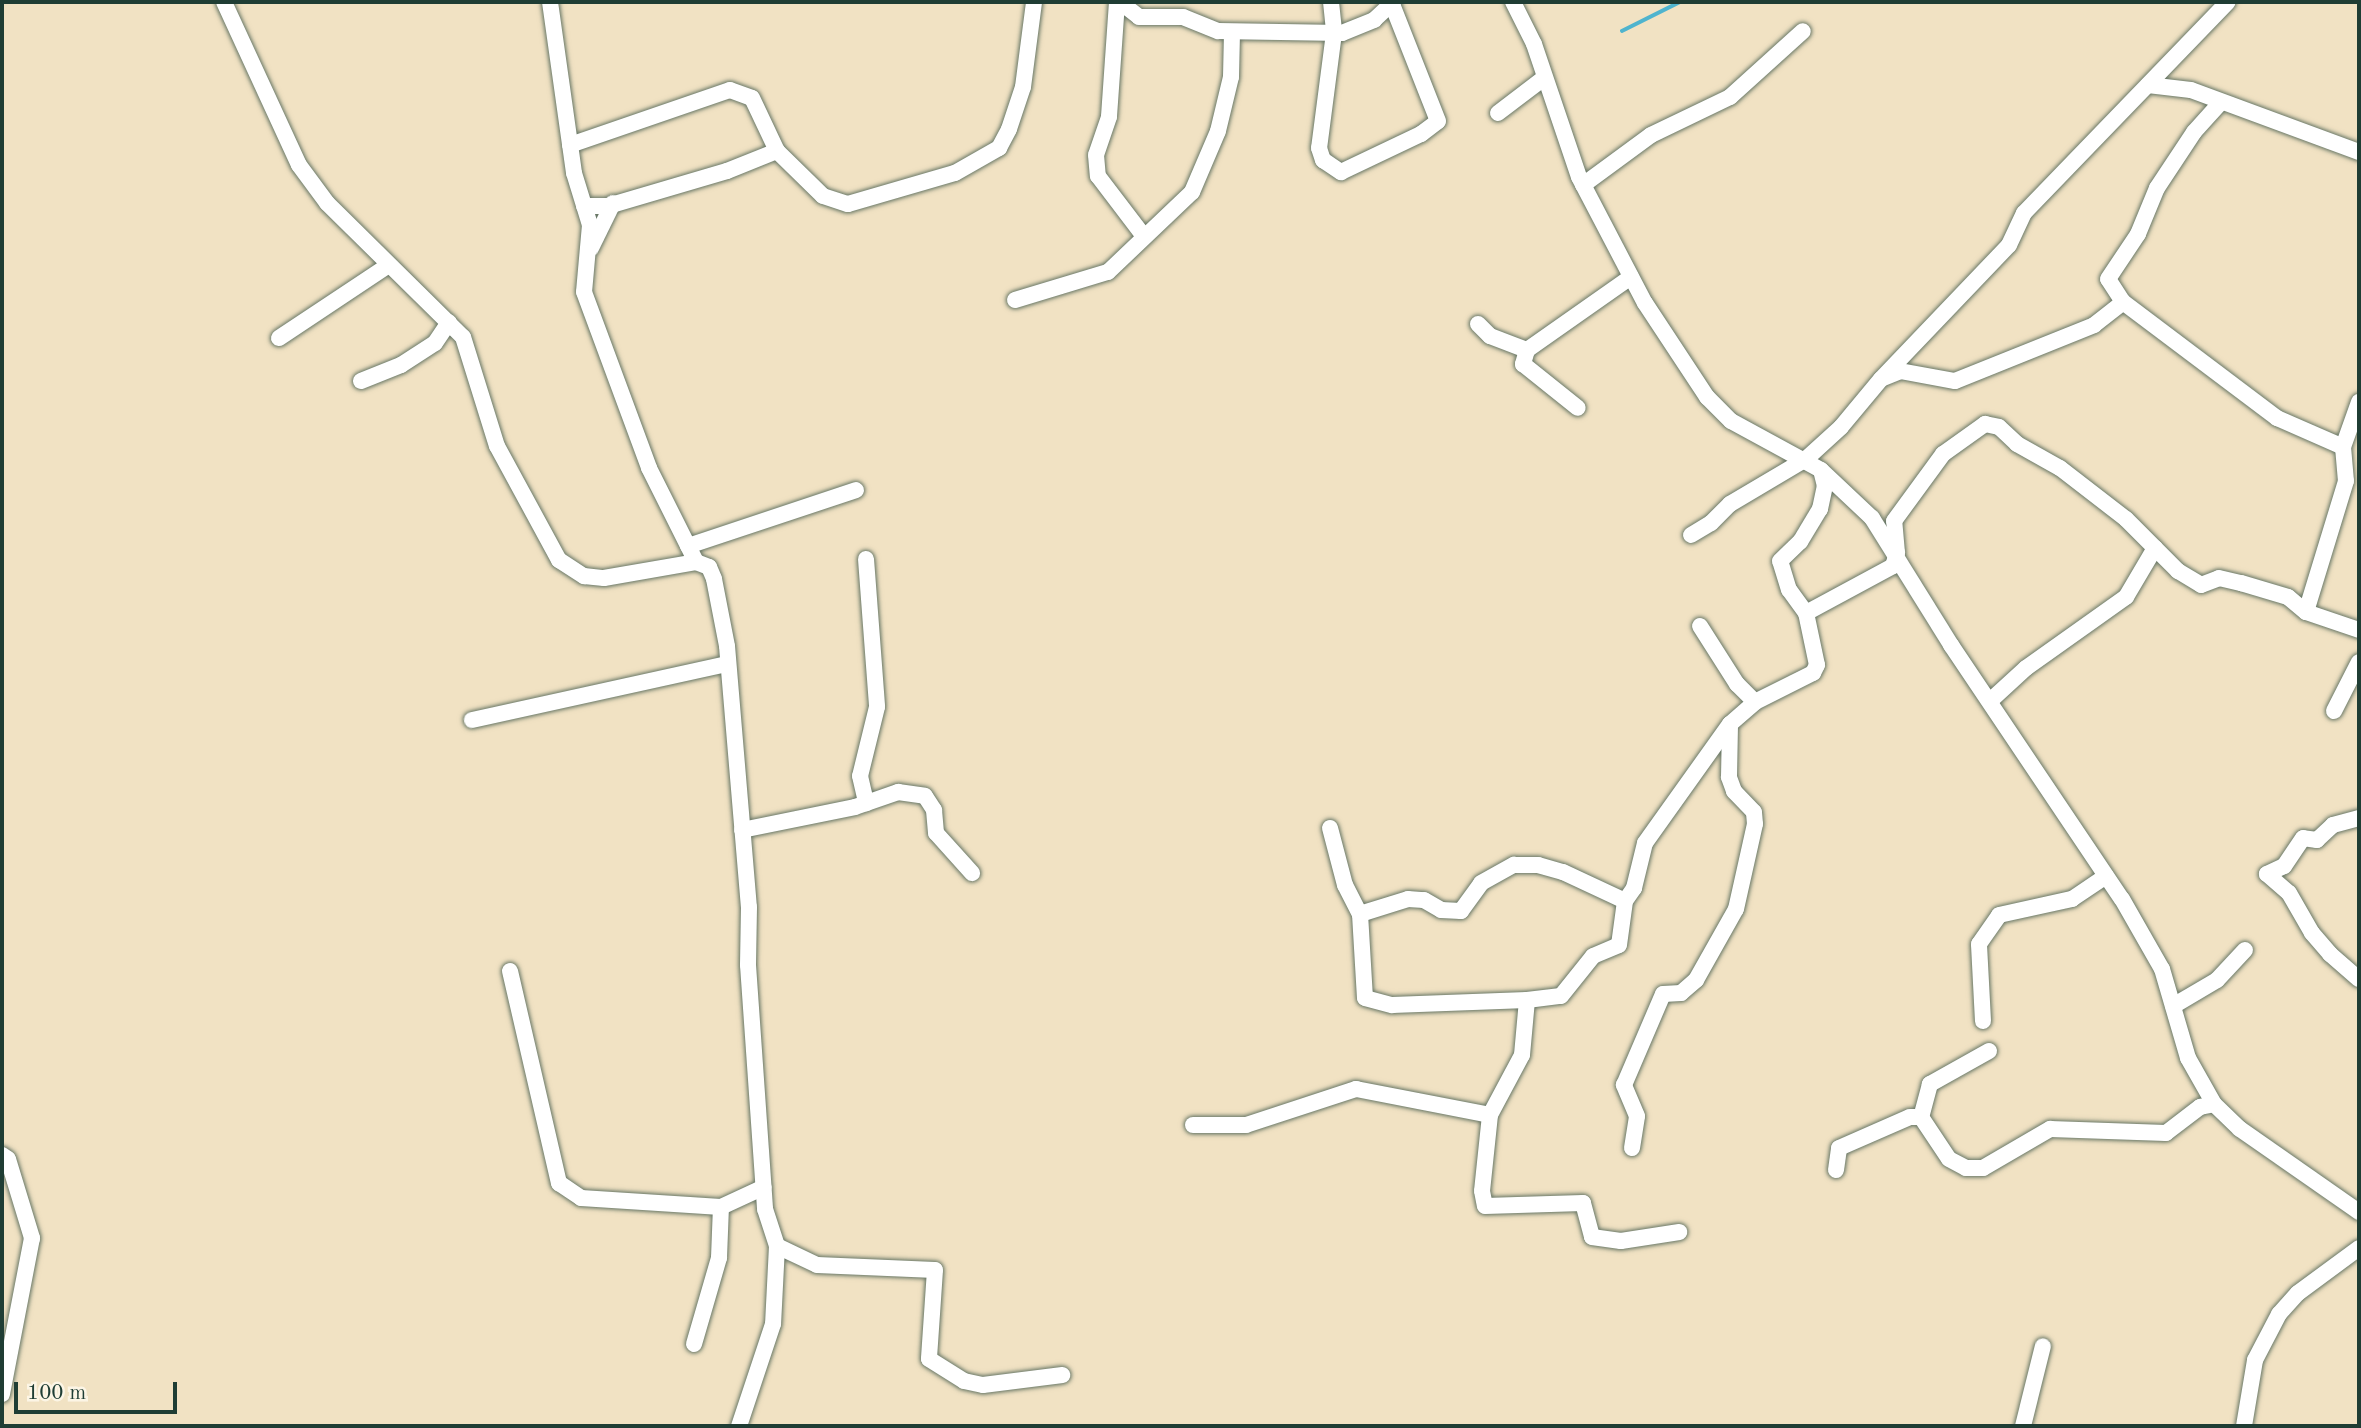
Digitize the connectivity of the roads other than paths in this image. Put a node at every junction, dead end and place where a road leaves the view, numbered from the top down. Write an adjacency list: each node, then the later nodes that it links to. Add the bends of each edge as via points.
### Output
1 (225, 2): 24 (street, via 299,165 327,203)
2 (550, 2): 16 (street)
3 (1034, 2): 17 (street, via 1016,113 999,148 984,160 848,204 823,196)
4 (1119, 2): 10 (street, via 1139,17 1183,18); 22 (street, via 1109,117 1096,155 1104,187)
5 (1331, 2): 11 (street)
6 (1513, 2): 12 (street)
7 (2228, 2): 13 (street)
8 (1393, 3): 11 (street, via 1363,26); 11 (street, via 1438,121 1421,134 1341,172 1323,160 1319,148)
9 (1803, 31): 19 (street, via 1730,97 1651,135)
10 (1232, 32): 11 (street); 22 (street, via 1231,78 1209,154 1192,192 1158,227)
11 (1334, 33)
12 (1545, 78): 15 (street); 19 (street)
13 (2148, 85): 14 (street, via 2191,90); 32 (street, via 2024,212 2009,245)
14 (2221, 102): 18 (street); 27 (street, via 2194,132 2157,188 2138,234 2108,279)
15 (1498, 113)
16 (570, 145): 17 (street, via 730,90 752,98); 21 (street)
17 (778, 151): 20 (street, via 727,171)
18 (2359, 152)
19 (1583, 184): 25 (street)
20 (613, 203): 21 (street); 23 (street)
21 (584, 206): 23 (street, via 590,225)
22 (1143, 235): 26 (street, via 1108,272)
23 (587, 256): 41 (street, via 584,292 649,468)
24 (389, 265): 28 (street); 30 (street)
25 (1631, 276): 31 (street); 37 (street, via 1707,397 1731,421)
26 (1015, 300)
27 (2123, 302): 32 (street, via 2094,325 1955,381 1900,371); 36 (street, via 2277,418)
28 (449, 322): 33 (street, via 435,343 401,365); 45 (street, via 470,352 497,446 559,560 584,576 604,578)
29 (1478, 324): 31 (street, via 1490,336)
30 (279, 338)
31 (1527, 350): 35 (street, via 1523,364)
32 (1881, 379): 37 (street, via 1841,427)
33 (361, 381)
34 (2359, 402): 36 (street)
35 (1578, 408)
36 (2343, 447): 46 (street, via 2346,481)
37 (1806, 459): 38 (street); 40 (street, via 1730,504)
38 (1821, 470): 43 (street, via 1872,517); 47 (street, via 1825,486 1820,509 1800,542 1780,561 1788,590)
39 (856, 490): 41 (street)
40 (1691, 535)
41 (688, 546): 45 (street)
42 (2155, 548): 43 (street, via 2060,468 2017,444 1999,428 1985,424 1943,454 1894,521); 46 (street, via 2178,571 2201,585 2219,578 2241,583 2288,597); 52 (street, via 2126,597 2026,668)
43 (1897, 554): 47 (street, via 1893,566); 52 (street)
44 (866, 559): 57 (street, via 877,707 860,776)
45 (696, 562): 51 (street, via 709,567 714,579)
46 (2306, 612): 49 (street)
47 (1806, 613): 53 (street, via 1817,664 1813,673)
48 (1700, 626): 53 (street, via 1737,684)
49 (2359, 630)
50 (2359, 662): 54 (street)
51 (727, 664): 55 (street); 60 (street)
52 (1990, 701): 62 (street)
53 (1755, 702): 56 (street)
54 (2334, 711)
55 (472, 720)
56 (1730, 724): 63 (street, via 1645,843 1634,888); 76 (street, via 1729,777 1734,791 1754,812 1755,824 1736,909 1696,980 1681,993 1662,994 1624,1085 1637,1116)
57 (866, 803): 60 (street); 61 (street, via 898,792 925,796 934,810 936,833)
58 (2359, 818): 67 (street, via 2333,825 2317,840 2303,838 2284,866 2267,874 2289,893 2330,954)
59 (1330, 828): 64 (street, via 1345,885)
60 (742, 830): 79 (street)
61 (972, 873)
62 (2106, 876): 69 (street, via 2162,969); 70 (street, via 2072,899 1999,915 1979,944)
63 (1625, 901): 64 (street, via 1563,872 1514,865 1481,883 1461,911 1408,899); 68 (street, via 1619,945 1593,956 1560,996)
64 (1360, 914): 68 (street, via 1365,998 1392,1005)
65 (2245, 950): 69 (street, via 2217,980)
66 (510, 971): 80 (street, via 559,1183 582,1198)
67 (2359, 979)
68 (1527, 1000): 73 (street, via 1522,1055)
69 (2173, 1006): 72 (street, via 2188,1058)
70 (1983, 1021)
71 (1989, 1051): 74 (street, via 1930,1084)
72 (2214, 1104): 74 (street, via 2200,1107 2166,1133 2050,1129 1983,1168 1966,1168 1949,1159); 81 (street, via 2240,1129)
73 (1490, 1115): 75 (street, via 1356,1089 1246,1125); 82 (street, via 1485,1206 1583,1203 1592,1237 1621,1241)
74 (1921, 1117): 78 (street, via 1910,1117 1839,1149)
75 (1193, 1125)
76 (1632, 1148)
77 (2, 1155): 88 (street, via 8,1160 32,1238)
78 (1836, 1170)
79 (764, 1187): 80 (street); 83 (street)
80 (721, 1207): 85 (street, via 719,1258)
81 (2359, 1212)
82 (1679, 1232)
83 (777, 1246): 87 (street, via 817,1265 935,1270 929,1359 964,1381 983,1385); 89 (street, via 773,1324)
84 (2359, 1248): 91 (street, via 2298,1293 2279,1314 2256,1360)
85 (694, 1344)
86 (2043, 1346): 90 (street)
87 (1062, 1375)
88 (2, 1394)
89 (739, 1426)
90 (2022, 1426)
91 (2244, 1426)

